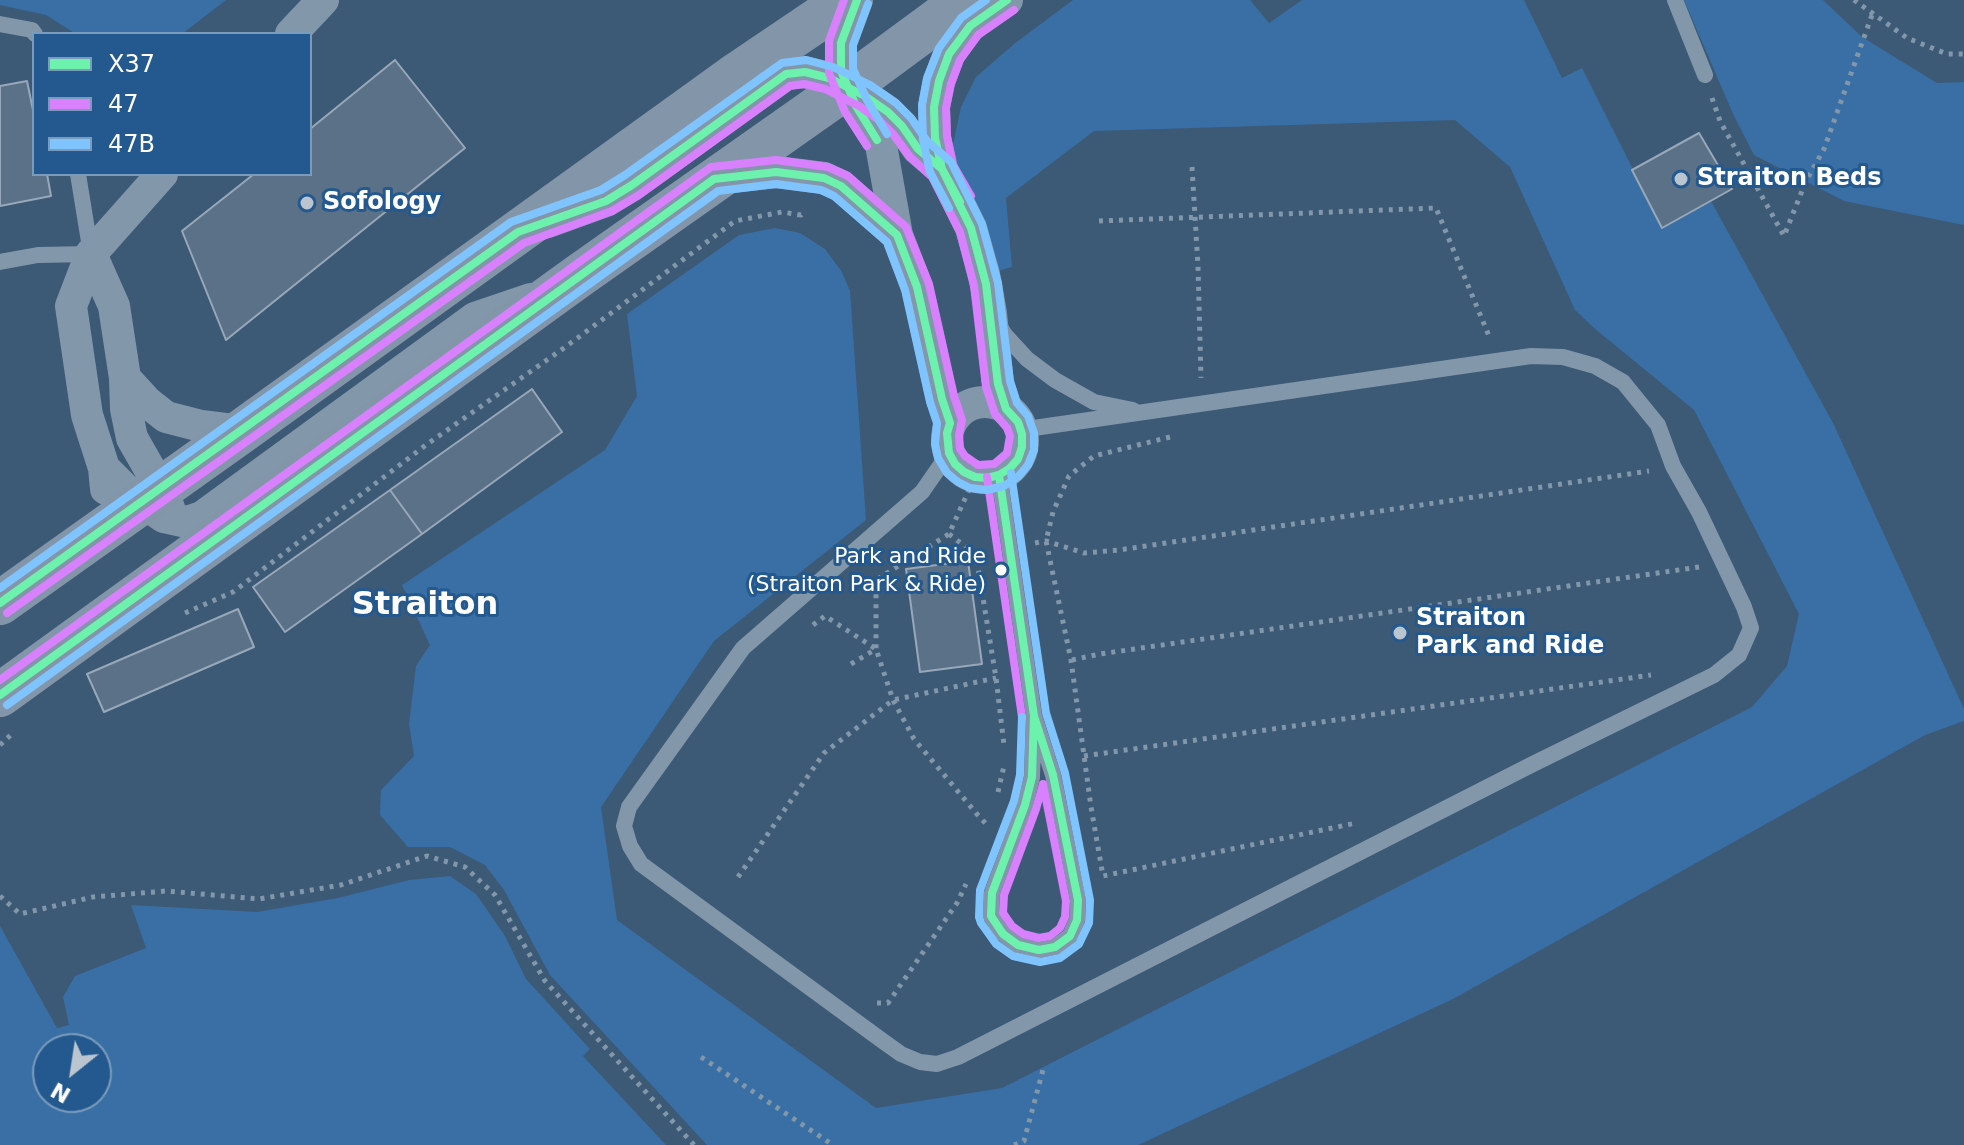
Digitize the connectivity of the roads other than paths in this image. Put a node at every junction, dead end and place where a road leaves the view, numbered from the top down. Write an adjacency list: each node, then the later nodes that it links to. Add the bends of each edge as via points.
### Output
1 (323, 0): 9 (street)
2 (847, 0): 16 (main road)
3 (857, 0): 11 (street, via 841,43)
4 (965, 0): 11 (main road)
5 (1007, 0): 12 (street, via 970,26 949,54 934,107)
6 (1675, 0): 10 (lane)
7 (0, 24): 8 (lane)
8 (34, 32)
9 (293, 32)
10 (1705, 75)
11 (847, 87): 12 (street, via 888,112); 15 (main road); 16 (street, via 805,72 786,74 606,201); 17 (street, via 881,145)
12 (942, 169): 21 (street, via 971,228)
13 (78, 176): 18 (lane)
14 (160, 176): 18 (street)
15 (714, 179): 17 (street, via 776,172 824,178 850,193); 20 (main road)
16 (518, 232): 25 (main road)
17 (897, 235): 26 (street, via 917,287)
18 (91, 254): 19 (lane); 22 (street, via 114,306); 27 (street, via 71,306 87,415)
19 (0, 262)
20 (560, 289): 29 (street, via 475,318 202,517 187,522); 31 (main road)
21 (991, 313): 23 (lane, via 1027,359 1055,380 1094,402); 24 (street, via 998,384)
22 (125, 378): 25 (street, via 166,417); 29 (street, via 132,438)
23 (1145, 413): 24 (lane); 26 (lane, via 1531,356 1595,366 1623,382 1658,425 1751,628 1739,655 1714,675 958,1057 937,1064 920,1062 901,1054 641,864 624,826 629,807 743,648 922,492)
24 (1013, 419): 26 (street, via 995,404 972,404); 28 (street, via 1022,447 1018,459 1010,468)
25 (242, 431): 29 (main road)
26 (950, 438): 28 (street, via 955,464 964,472)
27 (104, 468): 29 (street, via 128,492); 30 (street, via 106,499)
28 (987, 476): 34 (lane, via 1009,546)
29 (159, 503): 30 (main road); 31 (street, via 178,535)
30 (76, 550): 32 (main road)
31 (170, 598): 33 (main road)
32 (0, 603)
33 (0, 695)
34 (1034, 716): 34 (lane, via 1053,775 1078,900 1070,936 1039,950 1018,945 991,916 992,893 1032,777)

